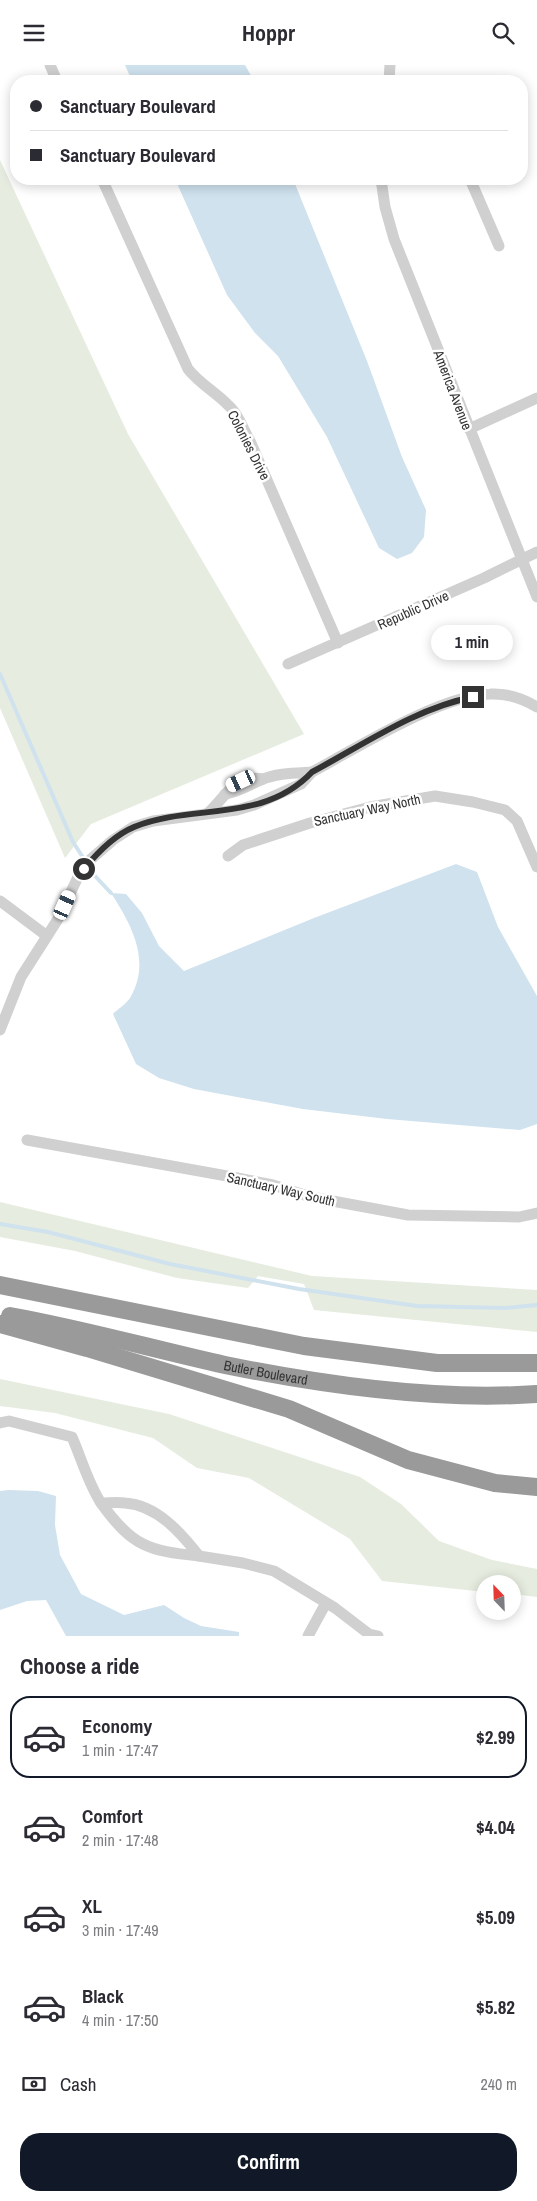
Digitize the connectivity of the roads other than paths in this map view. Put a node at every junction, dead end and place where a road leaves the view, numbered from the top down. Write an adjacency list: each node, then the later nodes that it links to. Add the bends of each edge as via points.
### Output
1 (105, 185): 10 (street, Colonies Drive, via 188,369 228,404 239,420)
2 (383, 185): 6 (street, America Avenue, via 394,239)
3 (473, 185): 4 (street)
4 (499, 246)
5 (537, 398): 6 (street)
6 (469, 429): 8 (street, America Avenue)
7 (537, 552): 8 (street, Republic Drive)
8 (520, 559): 9 (street, America Avenue); 10 (street, Republic Drive)
9 (537, 597)
10 (338, 643): 11 (street, Republic Drive)
11 (288, 664)
12 (537, 707): 13 (street, via 518,696 490,693 457,700 406,721)
13 (312, 772): 14 (street, via 301,784 254,805); 14 (street, via 262,779 225,795)
14 (209, 813): 18 (street, via 146,823 132,827 112,840 91,859 78,877)
15 (228, 856): 16 (street, Sanctuary Way North, via 243,845 310,823 370,807 435,796 505,810 517,821)
16 (537, 867)
17 (0, 901): 18 (street)
18 (47, 936): 19 (street, via 21,977)
19 (0, 1030)
20 (27, 1139): 21 (street, Sanctuary Way South, via 245,1179 311,1197 408,1215 519,1217)
21 (537, 1213)
22 (0, 1285): 25 (highway)
23 (0, 1314): 28 (highway, Butler Boulevard, via 225,1365 331,1383 498,1397)
24 (0, 1324): 30 (highway, via 289,1409 408,1459 495,1483)
25 (304, 1346): 26 (highway); 27 (highway, via 437,1363)
26 (537, 1353)
27 (537, 1363)
28 (537, 1394)
29 (0, 1423): 31 (street, via 9,1421 72,1437 91,1489)
30 (537, 1487)
31 (101, 1503): 32 (street, via 126,1503 148,1510 183,1536); 32 (street, via 133,1540 167,1553)
32 (199, 1556): 33 (street, via 274,1571)
33 (326, 1603): 34 (street); 35 (street)
34 (373, 1635)
35 (308, 1636)

